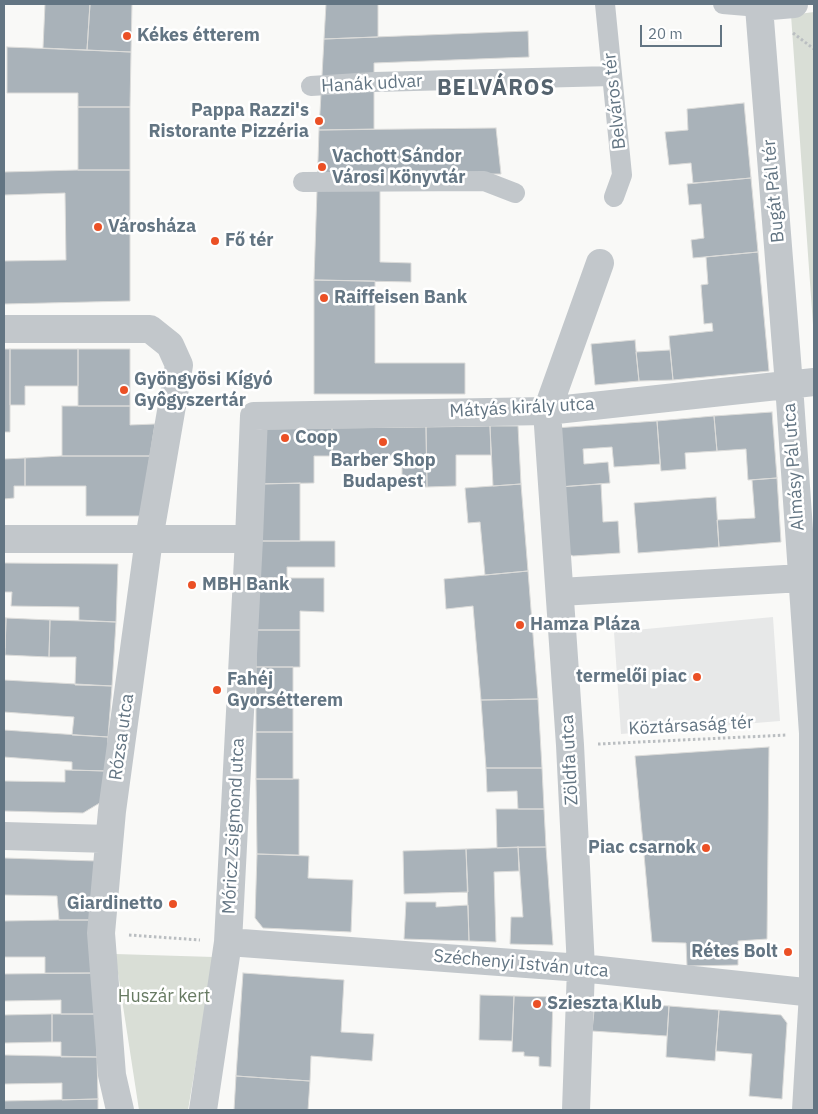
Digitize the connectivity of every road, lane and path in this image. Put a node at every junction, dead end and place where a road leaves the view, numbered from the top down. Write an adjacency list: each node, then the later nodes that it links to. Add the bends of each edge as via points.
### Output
1 (605, 4): 5 (street, Belváros tér)
2 (723, 4): 4 (street)
3 (794, 4): 4 (street)
4 (759, 7): 12 (street, Bugát Pál tér)
5 (612, 76): 6 (street, Hanák udvar); 9 (street, Belváros tér, via 622,175)
6 (311, 86)
7 (303, 182): 8 (street, via 484,181)
8 (515, 193)
9 (614, 197)
10 (600, 263): 13 (street)
11 (4, 329): 15 (street, Rózsa utca, via 150,329 170,345 179,365)
12 (802, 384): 13 (street, Mátyás király utca); 17 (street, Almásy Pál utca)
13 (547, 410): 16 (street, Mátyás király utca, via 254,416); 18 (street, Zöldfa utca)
14 (4, 539): 15 (street)
15 (149, 539): 16 (street); 22 (street, Rózsa utca)
16 (249, 539): 24 (street, Móricz Zsigmond utca)
17 (802, 578): 18 (street); 19 (street, Almásy Pál utca)
18 (560, 592): 20 (street, Zöldfa utca)
19 (814, 733): 20 (path, Köztársaság tér); 26 (street, Almásy Pál utca)
20 (570, 745): 25 (street, Zöldfa utca)
21 (4, 836): 22 (street)
22 (110, 839): 23 (street, Rózsa utca)
23 (101, 933): 24 (path); 27 (street, Rózsa utca, via 112,1075)
24 (228, 942): 25 (street, Széchenyi István utca); 28 (street, Móricz Zsigmond utca)
25 (581, 968): 26 (street, Széchenyi István utca); 29 (street, Zöldfa utca)
26 (814, 993): 30 (street, Almásy Pál utca)
27 (120, 1110)
28 (203, 1110)
29 (576, 1110)
30 (806, 1110)

